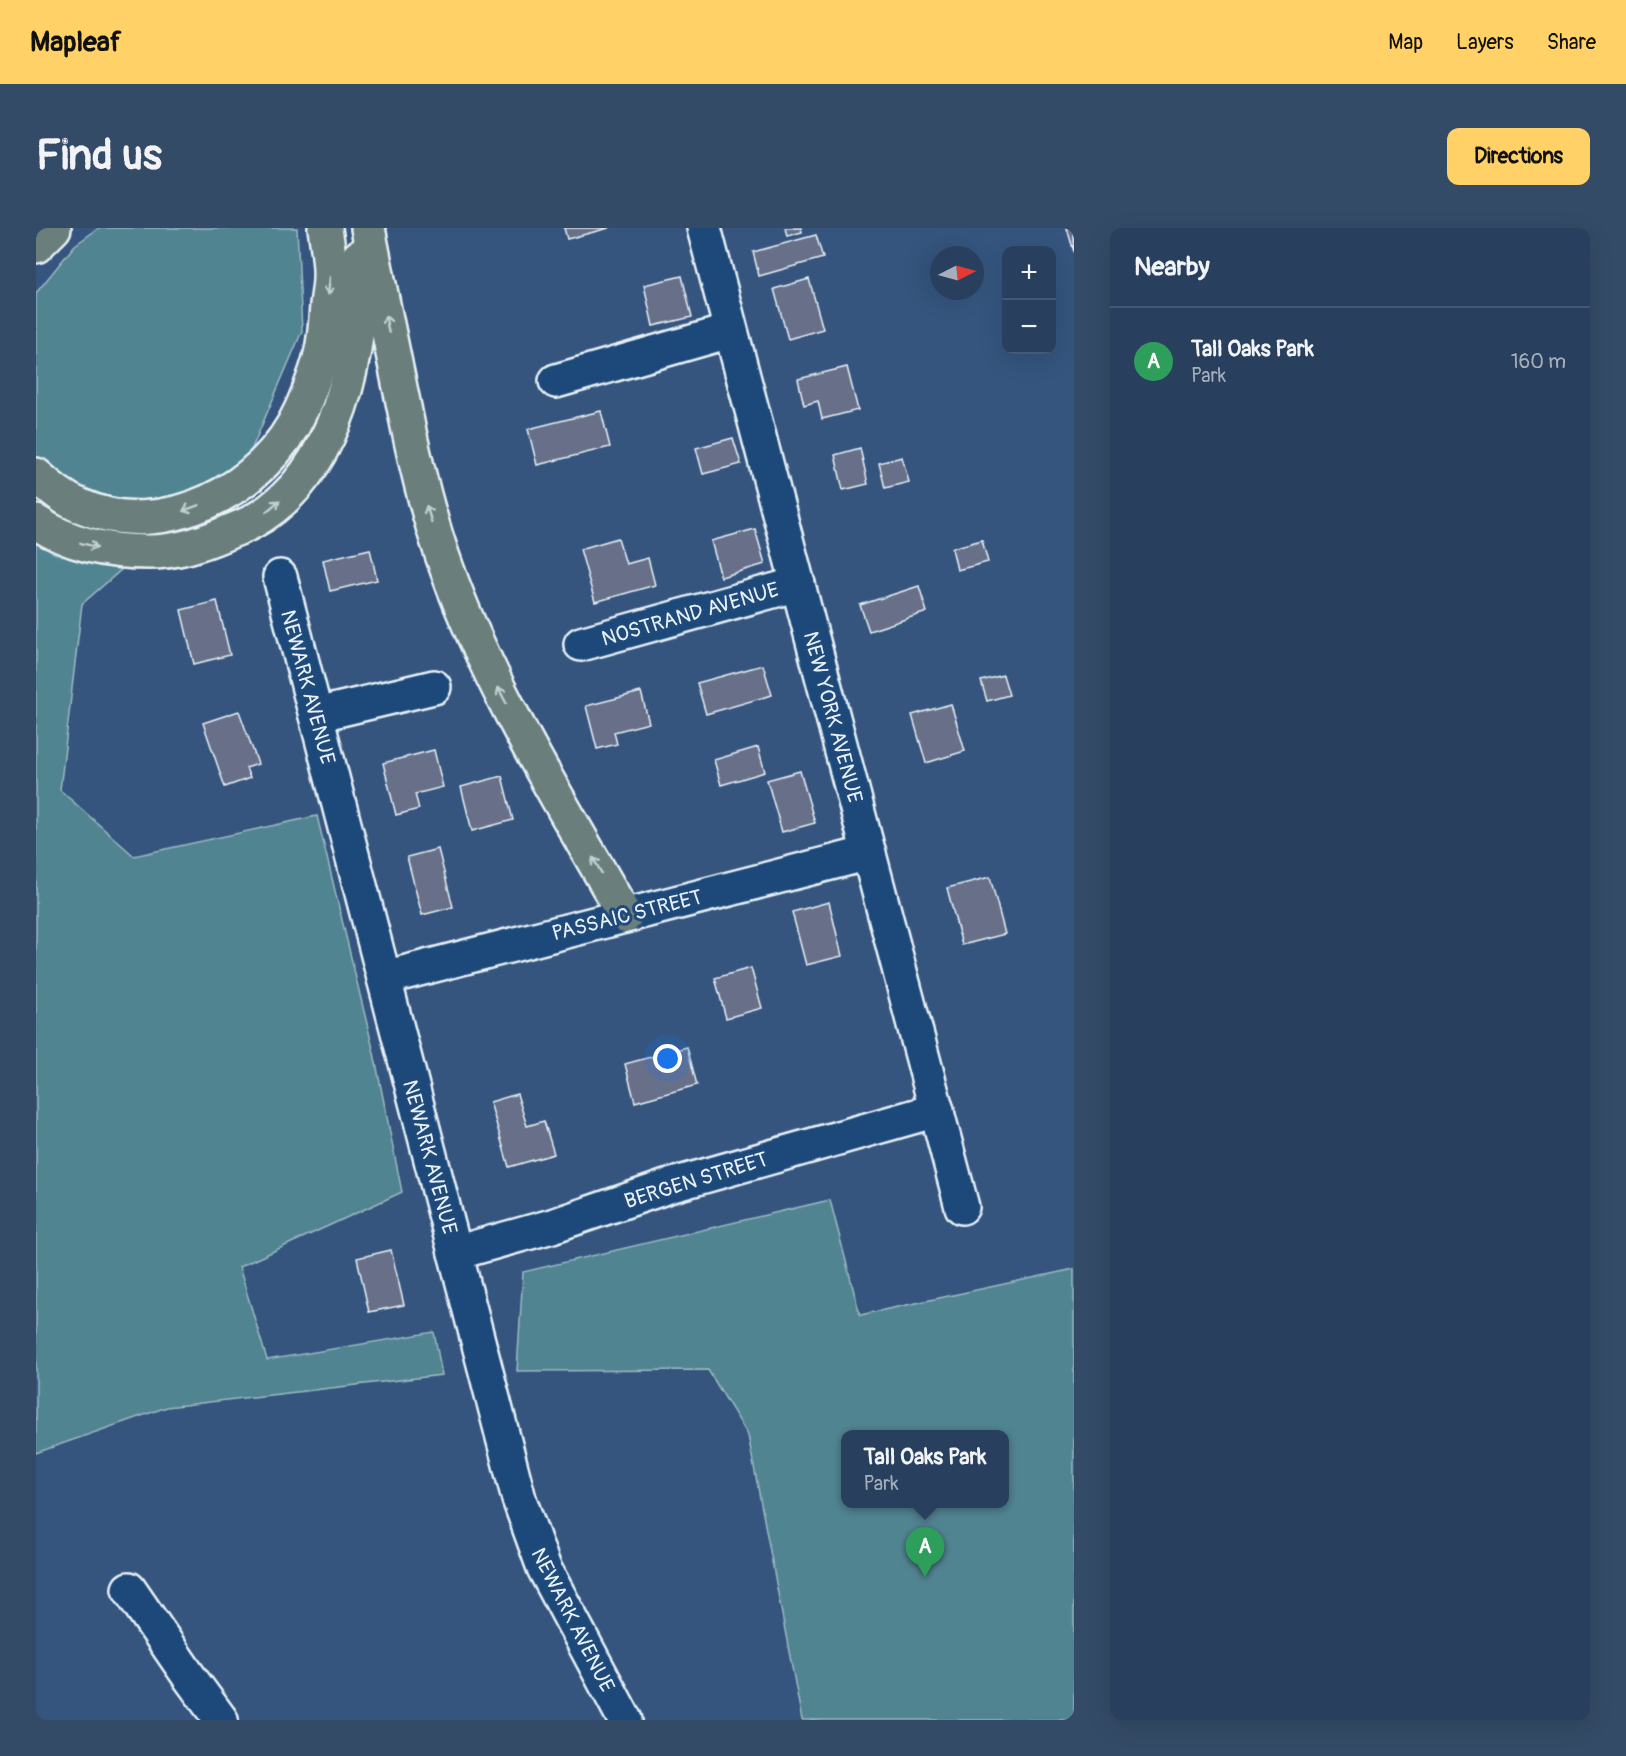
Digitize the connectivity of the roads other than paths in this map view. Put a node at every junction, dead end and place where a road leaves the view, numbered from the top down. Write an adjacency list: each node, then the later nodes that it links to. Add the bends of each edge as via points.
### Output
1 (54, 228): 6 (highway)
2 (325, 228): 9 (highway, one-way to 9, via 330,277 322,351 301,411 273,453 252,473 231,489 184,512 129,518 81,507)
3 (358, 228): 10 (highway, one-way to 3, via 64,538 88,545 164,552 208,541 250,523 288,493 320,451 342,401 359,310)
4 (368, 228): 17 (highway, one-way to 4, via 498,689 446,568 413,451)
5 (704, 228): 7 (street, NEW YORK AVENUE)
6 (36, 246)
7 (730, 330): 8 (street); 12 (street, NEW YORK AVENUE)
8 (556, 381)
9 (36, 475)
10 (36, 522)
11 (280, 577): 15 (street, NEWARK AVENUE)
12 (798, 584): 13 (street, NOSTRAND AVENUE); 16 (street, NEW YORK AVENUE)
13 (581, 644)
14 (434, 687): 15 (street)
15 (316, 715): 18 (street, NEWARK AVENUE)
16 (869, 853): 17 (street, PASSAIC STREET); 19 (street, NEW YORK AVENUE)
17 (625, 916): 18 (street, PASSAIC STREET)
18 (384, 978): 21 (street, NEWARK AVENUE)
19 (937, 1110): 20 (street, NEW YORK AVENUE); 21 (street, BERGEN STREET, via 690,1180)
20 (963, 1207)
21 (455, 1253): 24 (street, NEWARK AVENUE, via 532,1536 560,1601)
22 (129, 1589): 23 (street)
23 (222, 1720)
24 (625, 1720)

